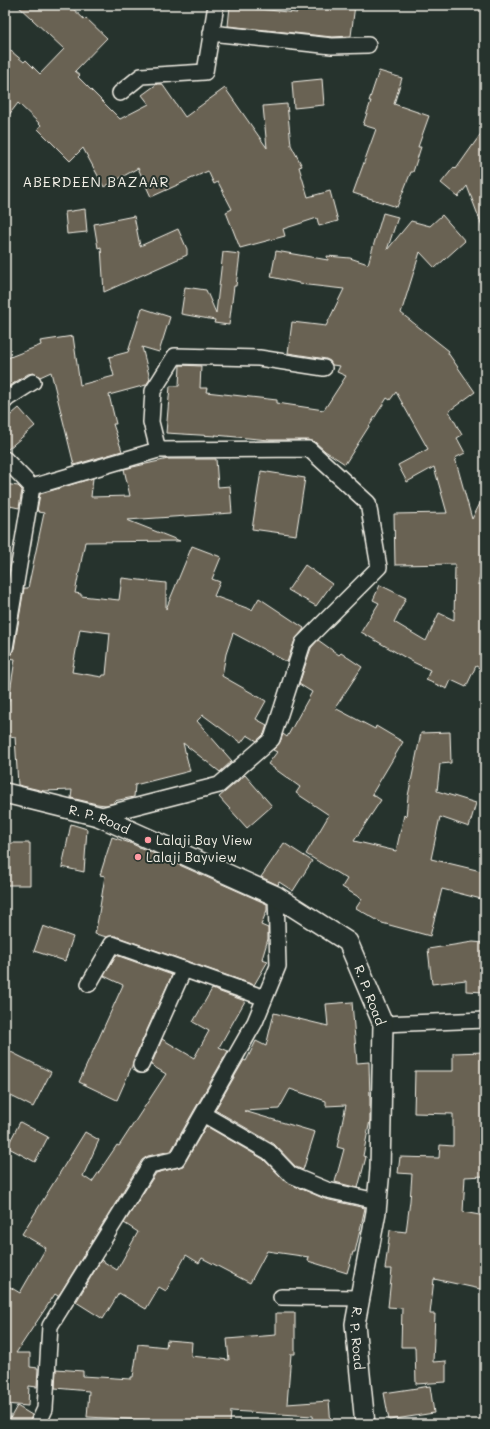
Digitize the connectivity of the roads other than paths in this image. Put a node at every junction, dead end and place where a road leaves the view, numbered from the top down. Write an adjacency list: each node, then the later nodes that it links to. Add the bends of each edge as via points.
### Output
1 (216, 5): 2 (street)
2 (211, 33): 3 (street, via 332,46); 4 (street, via 205,72 141,76)
3 (368, 45)
4 (120, 93)
5 (324, 368): 8 (street, via 259,358 175,356 153,391 151,422)
6 (33, 382): 7 (street)
7 (5, 401)
8 (158, 450): 10 (street); 13 (street, via 309,449 368,503 379,567 303,643 272,739 219,785)
9 (5, 458): 10 (street)
10 (32, 487): 11 (street)
11 (5, 648)
12 (5, 793): 13 (street, R. P. Road)
13 (98, 816): 14 (street, R. P. Road)
14 (276, 896): 17 (street, via 278,966); 19 (street, R. P. Road, via 348,942)
15 (184, 969): 16 (street, via 112,944); 17 (street); 20 (street)
16 (89, 984)
17 (265, 998): 21 (street, via 255,1022)
18 (485, 1020): 19 (street)
19 (383, 1024): 22 (street, R. P. Road)
20 (141, 1065)
21 (202, 1114): 22 (street, via 269,1152 290,1175 327,1190); 25 (street, via 177,1160 150,1165 50,1326 46,1409)
22 (377, 1201): 24 (street, R. P. Road)
23 (282, 1297): 24 (street)
24 (360, 1298): 26 (street, R. P. Road, via 355,1324)
25 (38, 1424)
26 (365, 1424)

